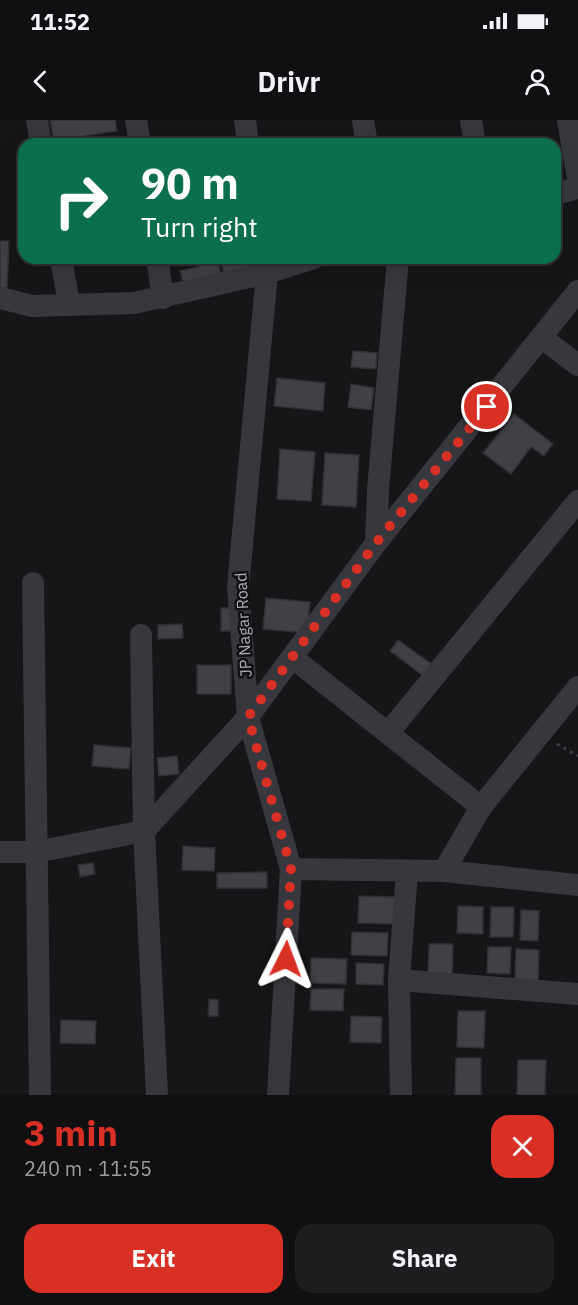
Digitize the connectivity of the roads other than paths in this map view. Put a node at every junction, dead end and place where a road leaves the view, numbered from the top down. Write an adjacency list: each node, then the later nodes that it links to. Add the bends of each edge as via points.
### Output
1 (37, 120): 7 (street)
2 (136, 120): 8 (street)
3 (244, 120): 9 (street)
4 (363, 120): 10 (street)
5 (471, 120): 11 (street)
6 (568, 120): 12 (street)
7 (40, 138)
8 (139, 138)
9 (247, 138)
10 (366, 138)
11 (474, 138)
12 (578, 179)
13 (578, 188): 14 (street)
14 (561, 192)
15 (62, 264): 22 (street)
16 (158, 264): 21 (street)
17 (397, 264): 26 (street)
18 (266, 265): 21 (street); 31 (street, JP Nagar Road, via 238,587)
19 (578, 291): 23 (street)
20 (0, 298): 22 (street, via 32,306)
21 (163, 298): 22 (street, via 134,303)
22 (69, 304)
23 (542, 338): 24 (street); 26 (street)
24 (578, 365)
25 (578, 501): 32 (street)
26 (376, 543): 29 (street)
27 (33, 583): 36 (street)
28 (141, 635): 34 (street)
29 (293, 658): 31 (street); 32 (street)
30 (578, 687): 33 (street)
31 (248, 717): 34 (street); 37 (street, JP Nagar Road)
32 (388, 733): 33 (street)
33 (481, 807): 39 (street)
34 (144, 831): 36 (street); 44 (street)
35 (0, 852): 36 (street)
36 (36, 852): 43 (street)
37 (291, 868): 38 (street); 45 (street, JP Nagar Road)
38 (406, 871): 39 (street); 41 (street)
39 (444, 872): 40 (street)
40 (578, 885)
41 (399, 980): 42 (street); 46 (street)
42 (578, 994)
43 (40, 1095)
44 (157, 1095)
45 (278, 1095)
46 (401, 1095)

